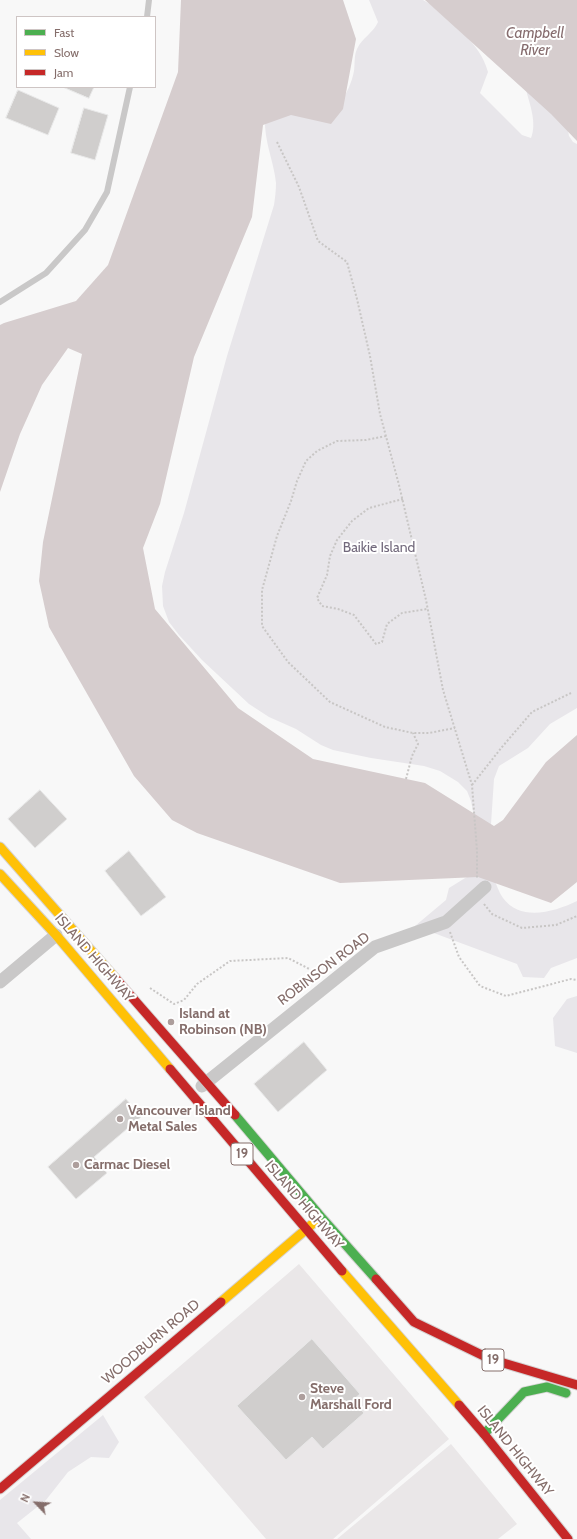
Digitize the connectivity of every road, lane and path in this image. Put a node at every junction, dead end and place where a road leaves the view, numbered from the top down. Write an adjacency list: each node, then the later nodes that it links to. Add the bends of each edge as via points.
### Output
1 (149, 0): 2 (lane)
2 (148, 16)
3 (130, 88): 5 (lane, via 107,192 84,230 46,273)
4 (277, 142): 6 (path, via 299,187 318,241 347,262)
5 (0, 302)
6 (386, 436): 7 (path); 11 (path, via 337,441 317,451 306,462 277,536 262,590 262,626 288,662 330,702 385,727)
7 (403, 499): 8 (path); 8 (path, via 369,508 352,521 337,540 317,598 322,606 354,615 376,644 382,642 387,624 402,613)
8 (427, 609): 10 (path, via 443,690)
9 (571, 693): 13 (path, via 532,712)
10 (455, 728): 11 (path); 13 (path)
11 (413, 733): 12 (path, via 418,744)
12 (406, 779)
13 (472, 785): 16 (path)
14 (0, 847): 24 (main road, ISLAND HIGHWAY / 19)
15 (0, 874): 19 (main road, ISLAND HIGHWAY / 19)
16 (480, 890): 17 (path, via 492,914 522,928 556,925); 18 (street, ROBINSON ROAD)
17 (577, 916)
18 (446, 922): 20 (street, ROBINSON ROAD, via 375,947); 21 (path, via 459,957 480,986 506,996 571,979)
19 (56, 935): 22 (street); 25 (main road, ISLAND HIGHWAY / 19)
20 (333, 980): 23 (path, via 288,958 230,961 197,984 184,1000 174,1004); 24 (street, ROBINSON ROAD)
21 (577, 980)
22 (0, 982)
23 (150, 988)
24 (207, 1082): 25 (street, ROBINSON ROAD); 26 (main road, ISLAND HIGHWAY / 19)
25 (191, 1094): 27 (main road, ISLAND HIGHWAY / 19)
26 (321, 1217): 27 (main road, WOODBURN ROAD); 28 (main road, ISLAND HIGHWAY / 19, via 414,1322 490,1359)
27 (306, 1229): 30 (main road, ISLAND HIGHWAY / 19); 31 (main road, WOODBURN ROAD)
28 (577, 1385)
29 (577, 1396): 30 (main road, via 547,1387 524,1392)
30 (484, 1434): 32 (main road, ISLAND HIGHWAY / 19)
31 (0, 1489)
32 (568, 1539)

